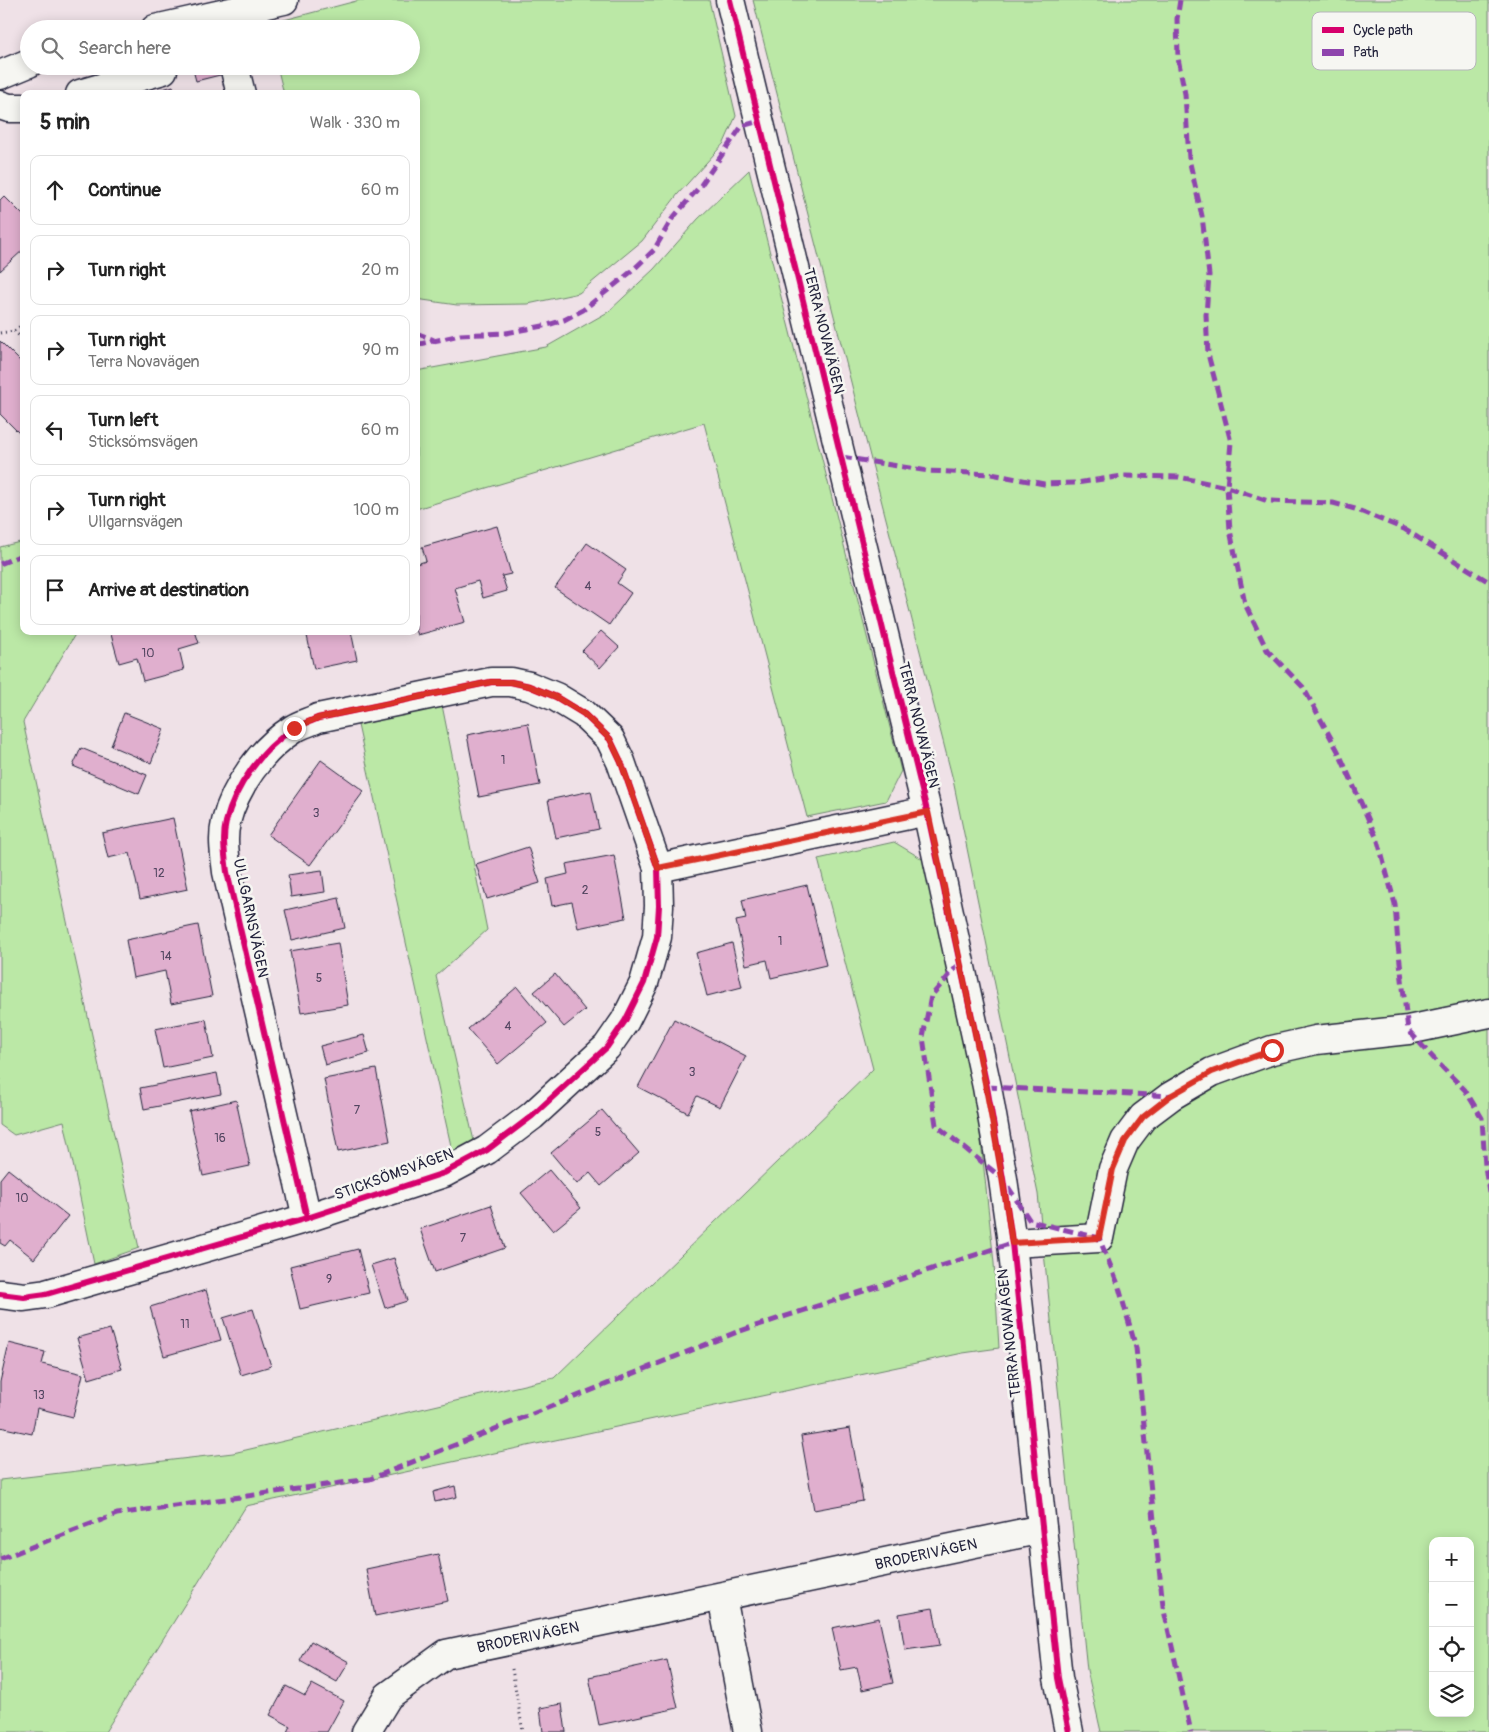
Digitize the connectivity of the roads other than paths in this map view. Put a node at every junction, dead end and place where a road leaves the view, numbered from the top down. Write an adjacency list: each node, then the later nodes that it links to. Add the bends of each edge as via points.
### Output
1 (284, 0): 3 (street)
2 (730, 0): 12 (street, TERRA NOVAVÄGEN)
3 (230, 20)
4 (20, 67): 5 (street)
5 (0, 75)
6 (146, 75): 8 (street)
7 (236, 75): 9 (street)
8 (94, 90)
9 (240, 90)
10 (0, 105): 11 (street)
11 (20, 108)
12 (928, 812): 13 (street); 16 (street, TERRA NOVAVÄGEN, via 986,1086)
13 (658, 868): 15 (street, STICKSÖMSVÄGEN, via 657,937 644,983 626,1021 607,1047 532,1116 487,1150 444,1173); 15 (street, ULLGARNSVÄGEN, via 610,739 584,714 529,686 491,682 318,718 294,728 274,745 235,796 226,823 224,846 226,872)
14 (1489, 1013): 16 (street, via 1408,1030 1316,1040 1272,1050 1212,1072 1170,1096 1143,1117 1125,1141 1113,1169 1099,1238)
15 (306, 1218): 17 (street, STICKSÖMSVÄGEN, via 46,1294 24,1297)
16 (1012, 1243): 18 (street, TERRA NOVAVÄGEN)
17 (0, 1294)
18 (1042, 1529): 19 (street, BRODERIVÄGEN); 22 (street, TERRA NOVAVÄGEN, via 1058,1678)
19 (722, 1596): 20 (street, BRODERIVÄGEN, via 446,1654 388,1696); 21 (street)
20 (366, 1732)
21 (748, 1732)
22 (1069, 1732)

